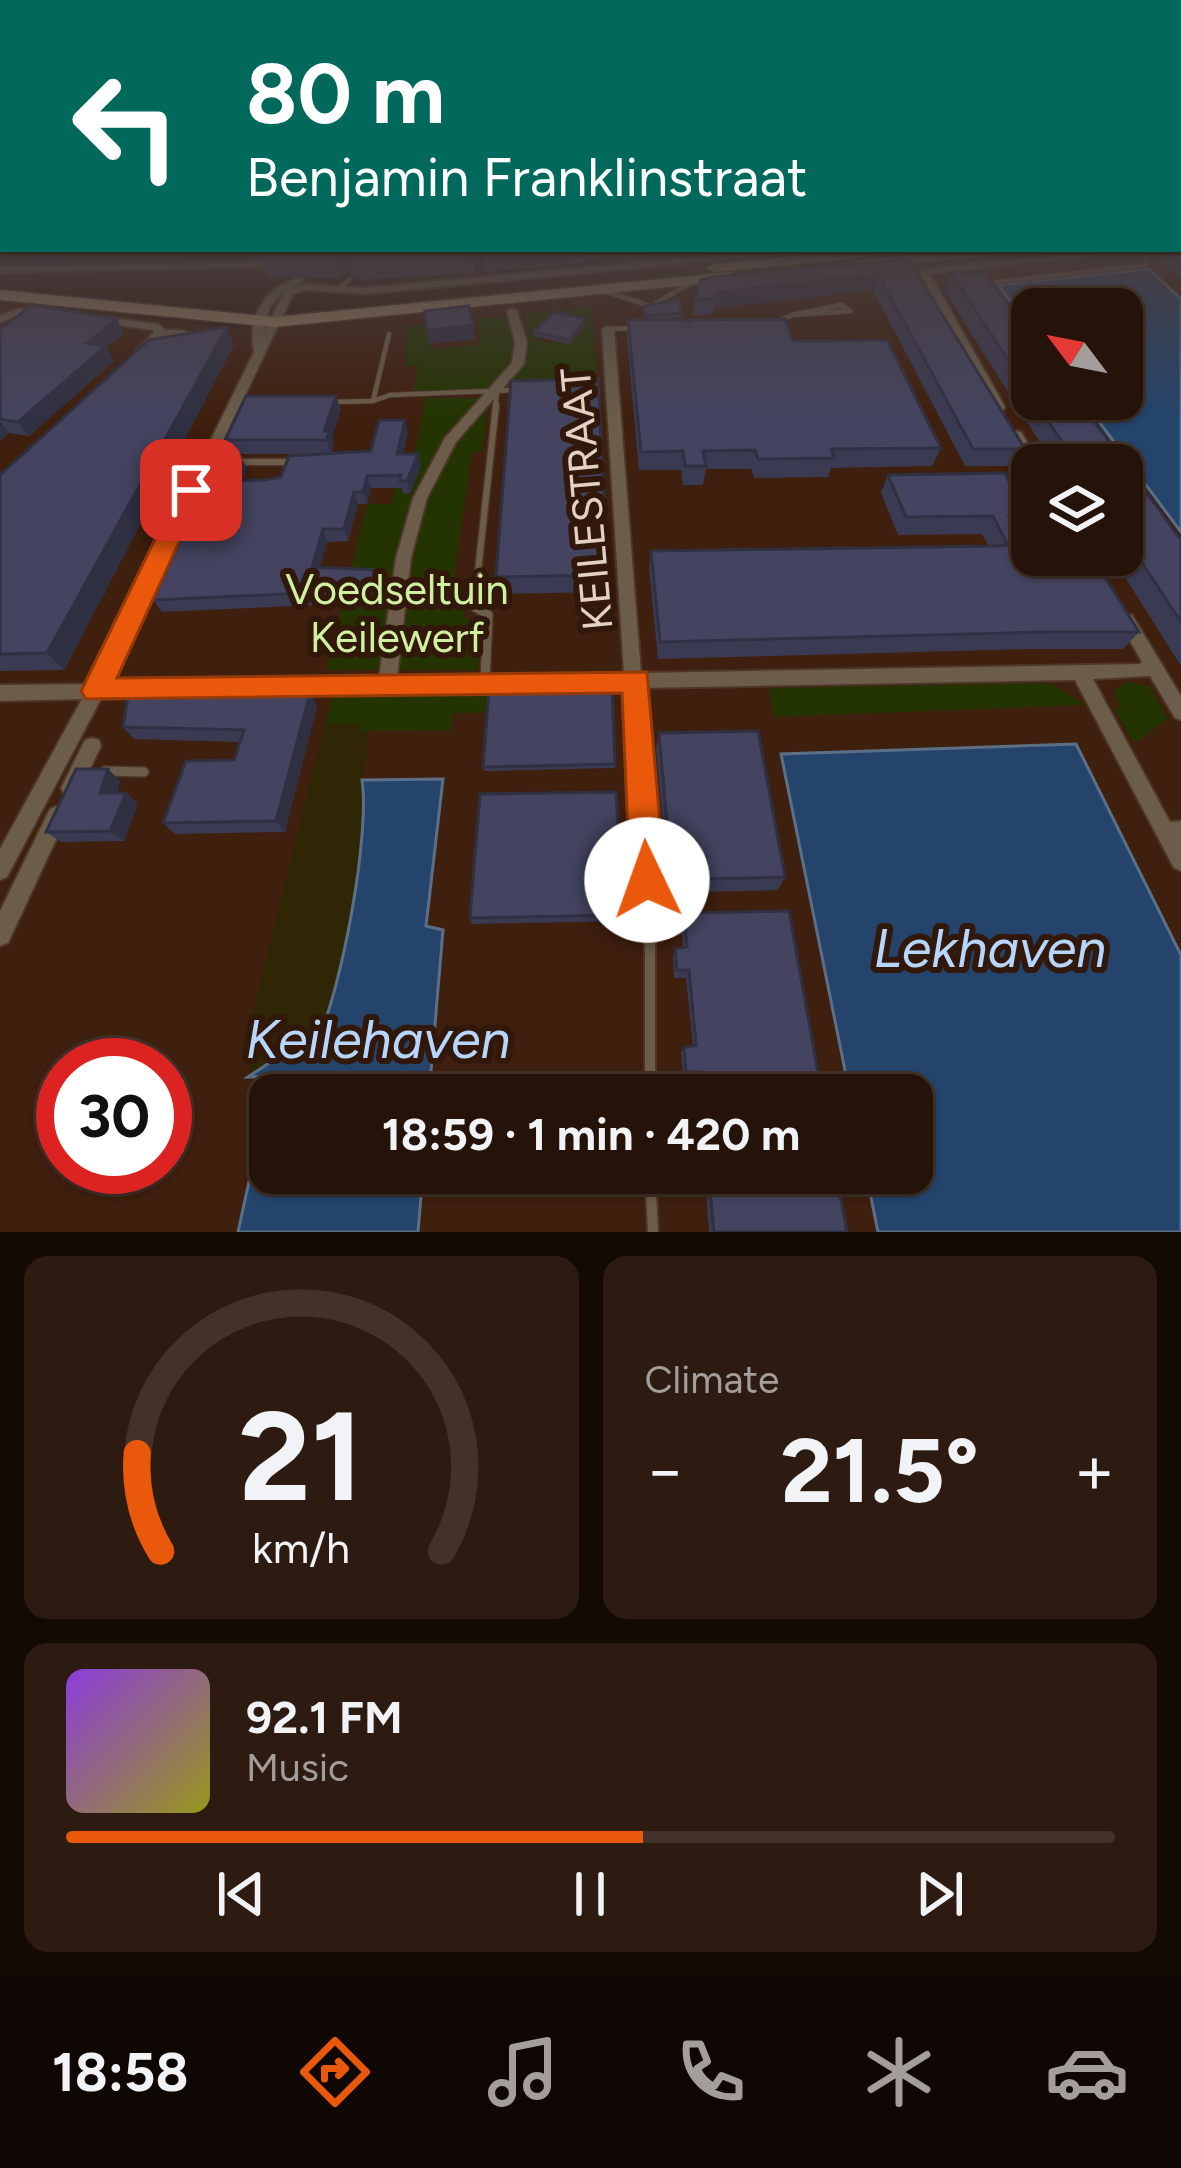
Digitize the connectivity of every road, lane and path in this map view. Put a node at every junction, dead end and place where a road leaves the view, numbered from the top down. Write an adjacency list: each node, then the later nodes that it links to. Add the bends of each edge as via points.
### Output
1 (27, 303): 10 (main road)
2 (48, 303): 12 (lane)
3 (103, 303): 14 (main road)
4 (134, 303): 14 (main road)
5 (275, 303): 14 (street)
6 (282, 303): 14 (street)
7 (388, 303): 14 (main road)
8 (429, 303): 14 (main road)
9 (943, 303): 25 (street)
10 (21, 305): 12 (street); 15 (street)
11 (512, 311): 22 (street, via 518,364)
12 (60, 315): 19 (street)
13 (792, 315): 13 (lane, via 811,314 850,311 841,304); 16 (lane)
14 (269, 316): 27 (street, via 240,403)
15 (0, 318)
16 (761, 322)
17 (648, 328): 18 (lane)
18 (608, 329): 31 (street, KEILESTRAAT, via 606,389)
19 (160, 333)
20 (389, 334): 23 (lane)
21 (530, 389): 22 (lane)
22 (492, 393): 23 (lane); 32 (lane, via 474,608 488,615); 33 (street, via 431,472 407,531)
23 (373, 401): 24 (lane)
24 (316, 402)
25 (1022, 444)
26 (310, 461): 27 (lane)
27 (204, 462): 34 (street)
28 (1119, 609): 29 (street)
29 (1151, 663): 30 (street, via 1145,670); 36 (street)
30 (1080, 672): 31 (street); 40 (street)
31 (637, 680): 32 (street); 44 (street, KEILESTRAAT)
32 (485, 682): 33 (street)
33 (387, 684): 34 (street)
34 (96, 691): 35 (street); 42 (street)
35 (0, 693)
36 (1181, 712)
37 (92, 746): 38 (street)
38 (80, 771): 39 (lane); 43 (street)
39 (144, 772)
40 (1173, 832): 41 (street)
41 (1181, 861)
42 (0, 870)
43 (9, 896): 45 (street)
44 (650, 921): 46 (lane, KEILESTRAAT)
45 (0, 935)
46 (650, 1074)
47 (651, 1194): 48 (lane)
48 (653, 1232)

